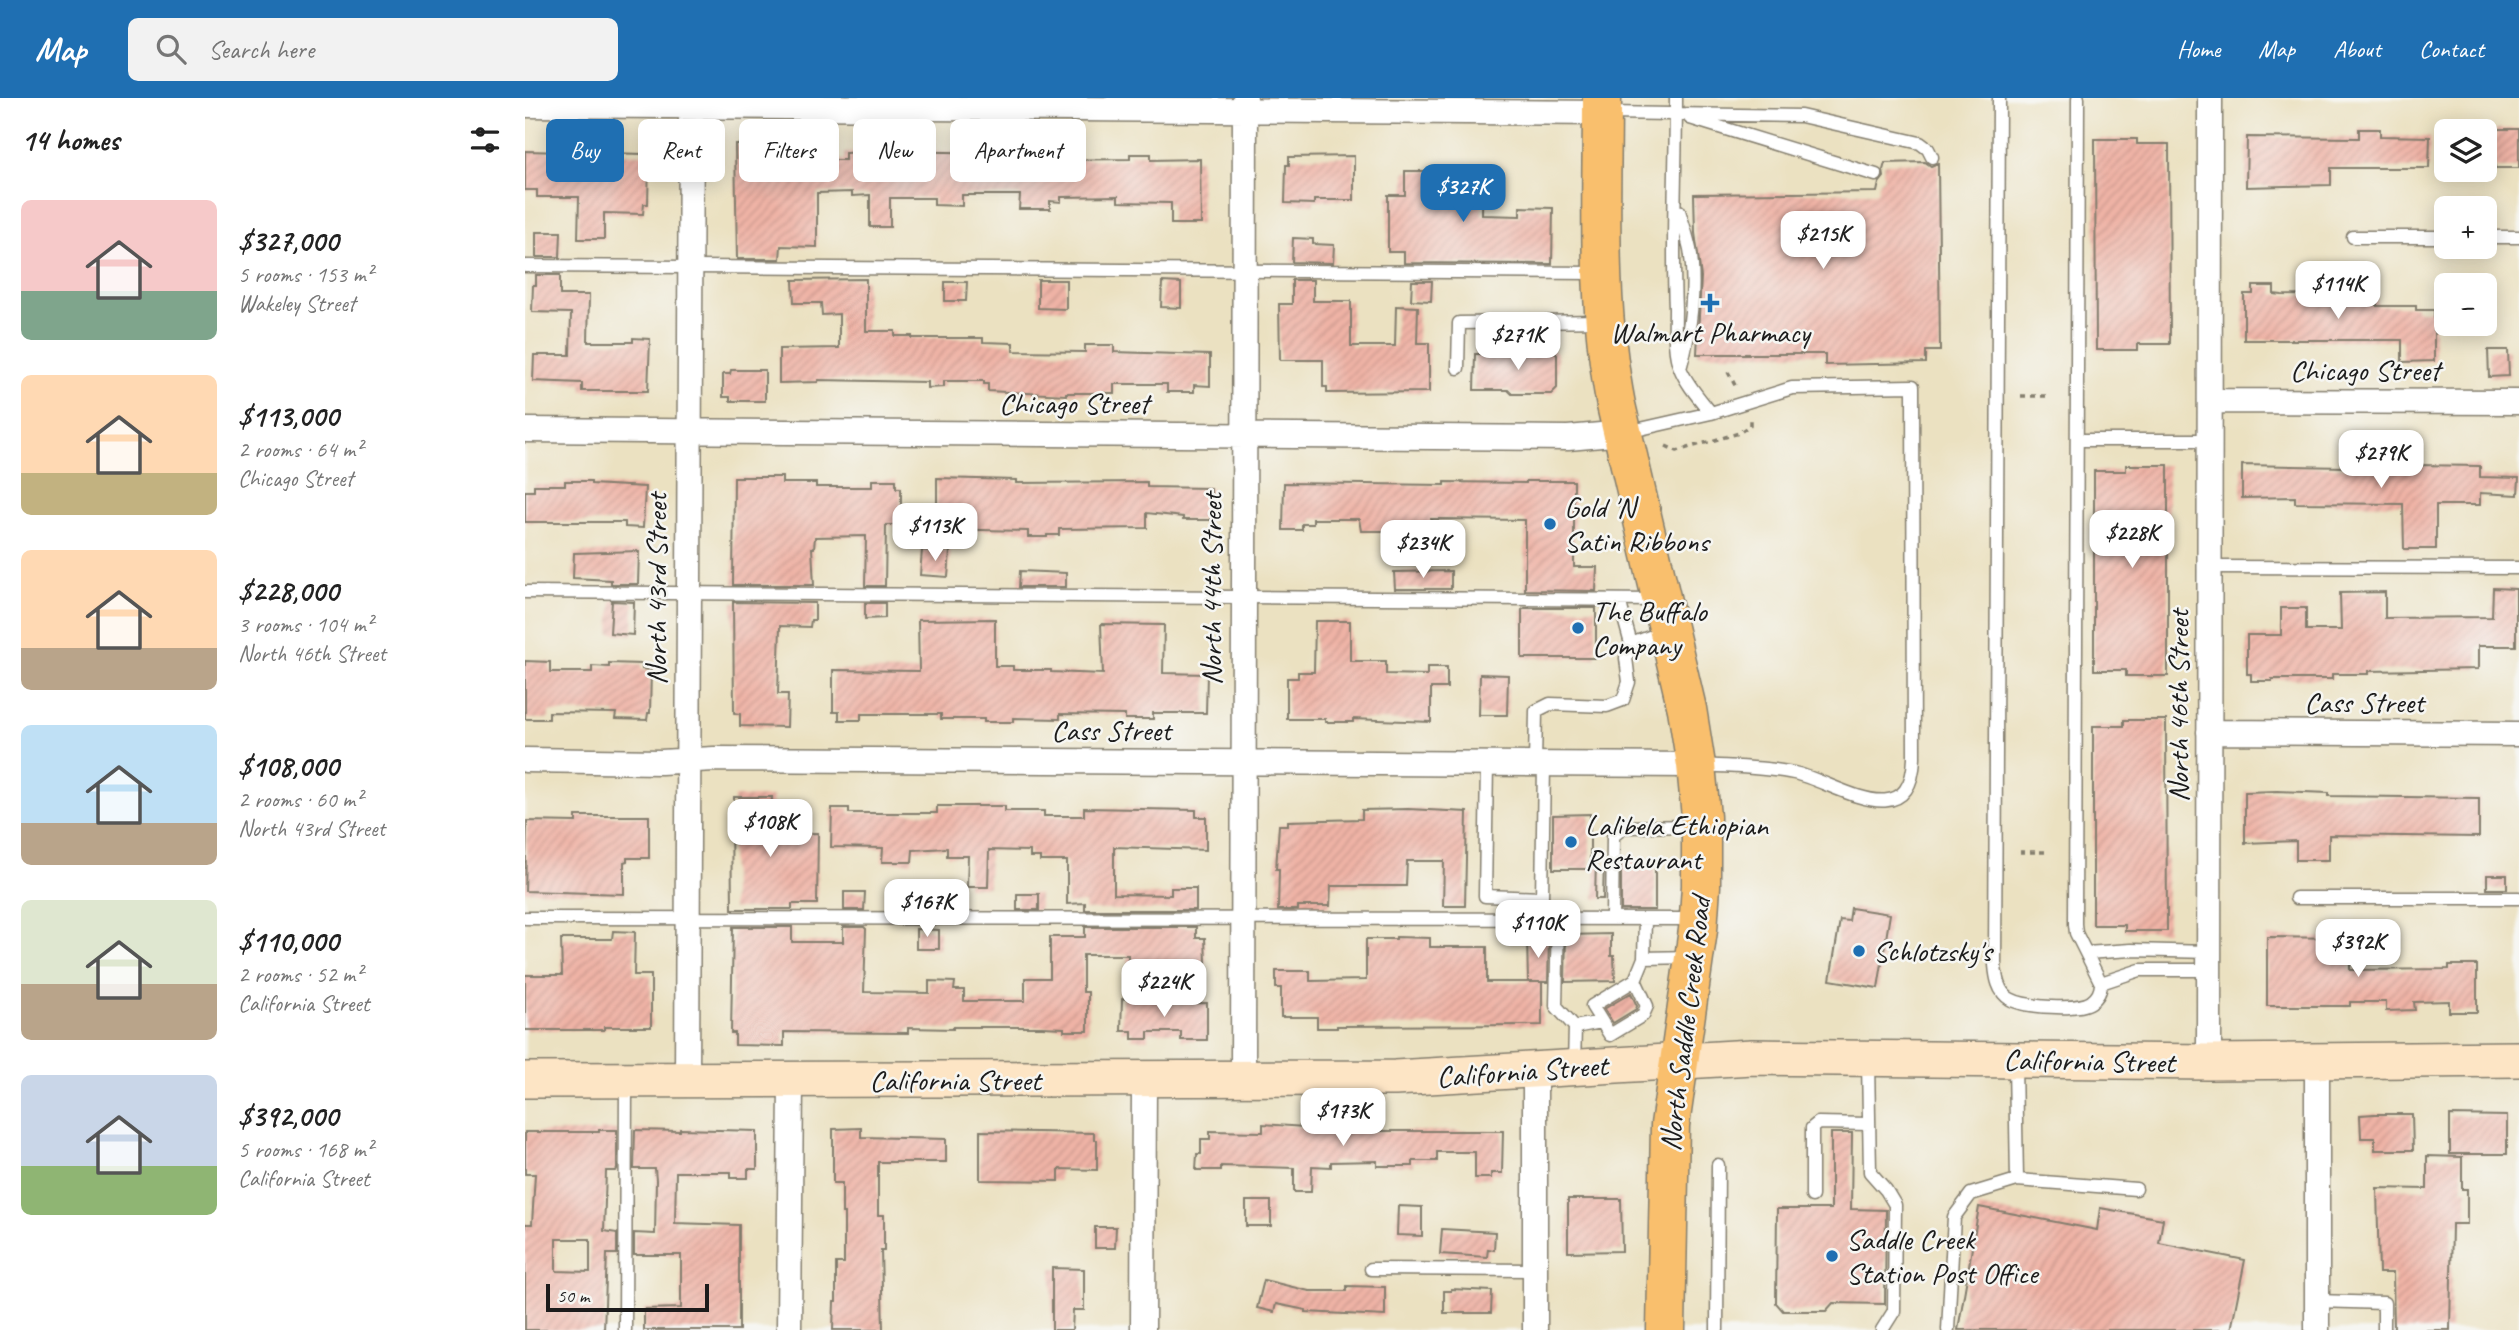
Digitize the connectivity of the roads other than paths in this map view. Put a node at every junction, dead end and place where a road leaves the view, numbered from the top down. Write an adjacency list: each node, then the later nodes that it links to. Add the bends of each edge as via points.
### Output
1 (1676, 98): 10 (lane)
2 (1999, 98): 63 (lane, via 1996,973 2009,998 2033,1004 2079,1007 2097,997)
3 (2078, 98): 30 (lane)
4 (2210, 98): 23 (street, North 46th Street)
5 (691, 102): 6 (street); 7 (street); 18 (street, North 43rd Street)
6 (1245, 104): 8 (street); 19 (street, North 44th Street)
7 (525, 105)
8 (1360, 105): 9 (street)
9 (1602, 105): 10 (lane); 20 (main road, North Saddle Creek Road)
10 (1676, 113): 11 (lane, via 1811,118 1920,143); 12 (lane); 25 (lane, via 1675,340 1680,369)
11 (1932, 157)
12 (1876, 175)
13 (2353, 237): 14 (lane)
14 (2434, 237)
15 (2497, 237): 16 (lane)
16 (2519, 237)
17 (525, 266): 18 (lane)
18 (689, 267): 19 (lane); 27 (street, North 43rd Street)
19 (1244, 271): 20 (lane); 29 (street, North 44th Street)
20 (1602, 274): 21 (main road, North Saddle Creek Road)
21 (1605, 321): 22 (lane, via 1459,323); 28 (main road, North Saddle Creek Road)
22 (1458, 369)
23 (2210, 401): 24 (street, Chicago Street); 31 (street, North 46th Street)
24 (2519, 402)
25 (1711, 413): 28 (lane); 47 (lane, via 1792,388 1913,386 1914,767 1907,787 1896,797 1878,801 1795,773)
26 (525, 430): 27 (street, Chicago Street)
27 (688, 432): 29 (street, Chicago Street); 35 (street, North 43rd Street)
28 (1623, 433): 29 (street, Chicago Street, via 1577,438); 38 (main road, North Saddle Creek Road)
29 (1243, 436): 36 (street, North 44th Street)
30 (2078, 440): 31 (lane); 58 (lane, via 2075,924)
31 (2210, 440): 32 (street, North 46th Street)
32 (2210, 566): 33 (lane); 40 (street, North 46th Street)
33 (2519, 568)
34 (525, 592): 35 (lane)
35 (688, 593): 36 (lane); 43 (street, North 43rd Street)
36 (1243, 598): 37 (lane); 44 (street, North 44th Street)
37 (1619, 600): 38 (lane); 39 (lane)
38 (1665, 615): 39 (lane); 47 (main road, North Saddle Creek Road)
39 (1631, 644): 46 (lane, via 1623,700 1607,706 1550,704 1536,711)
40 (2209, 732): 41 (street, Cass Street); 61 (street, North 46th Street)
41 (2519, 734)
42 (525, 760): 43 (street, Cass Street)
43 (687, 760): 44 (street, Cass Street); 52 (street, North 43rd Street)
44 (1243, 763): 45 (street, Cass Street); 57 (street, North 44th Street)
45 (1487, 764): 46 (street, Cass Street); 46 (lane, via 1485,896 1542,898)
46 (1540, 765): 47 (street, Cass Street)
47 (1696, 765): 48 (main road, North Saddle Creek Road)
48 (1701, 826): 54 (lane, via 1624,827 1613,836); 56 (main road, North Saddle Creek Road)
49 (2296, 898): 50 (lane)
50 (2519, 898)
51 (525, 918): 52 (lane)
52 (687, 918): 57 (lane); 76 (street, North 43rd Street)
53 (1558, 919): 54 (lane); 57 (lane); 65 (lane, via 1556,1006)
54 (1612, 919): 55 (lane)
55 (1645, 919): 56 (lane); 60 (lane)
56 (1699, 919): 59 (main road, North Saddle Creek Road)
57 (1242, 920): 79 (street, North 44th Street)
58 (2086, 953): 61 (lane, via 2131,950); 63 (lane)
59 (1695, 957): 60 (lane); 69 (main road, North Saddle Creek Road)
60 (1644, 958): 62 (lane)
61 (2209, 961): 63 (lane, via 2140,970); 71 (street, North 46th Street)
62 (1635, 980): 64 (lane, via 1592,1006); 64 (lane, via 1647,1006 1643,1015 1610,1035)
63 (2101, 983)
64 (1601, 1021): 65 (lane)
65 (1575, 1027): 72 (lane)
66 (1868, 1058): 69 (street, California Street); 70 (street, California Street); 80 (lane)
67 (2317, 1059): 68 (street, California Street); 71 (street, California Street); 87 (street)
68 (2519, 1059)
69 (1678, 1060): 72 (street, California Street); 92 (main road, North Saddle Creek Road, via 1668,1158)
70 (2015, 1060): 71 (street, California Street); 82 (lane)
71 (2209, 1062)
72 (1574, 1068): 73 (street, California Street)
73 (1535, 1071): 79 (street, California Street); 86 (street)
74 (525, 1080): 75 (street, California Street)
75 (626, 1080): 76 (street, California Street); 88 (lane)
76 (687, 1080): 77 (street, California Street)
77 (791, 1080): 78 (street, California Street); 89 (street)
78 (1144, 1080): 79 (street, California Street); 90 (street)
79 (1243, 1080)
80 (1869, 1124): 84 (lane, via 1818,1123 1812,1128); 94 (lane, via 1870,1172 1895,1205 1894,1311)
81 (1718, 1165): 93 (lane)
82 (2017, 1180): 83 (lane); 95 (lane, via 1971,1194 1954,1217)
83 (2136, 1189)
84 (1812, 1196)
85 (1371, 1269): 86 (lane)
86 (1535, 1270): 91 (street)
87 (2317, 1301): 96 (street); 97 (lane, via 2384,1303)
88 (625, 1330)
89 (789, 1330)
90 (1143, 1330)
91 (1535, 1330)
92 (1666, 1330)
93 (1717, 1330)
94 (1882, 1330)
95 (1948, 1330)
96 (2317, 1330)
97 (2384, 1330)

